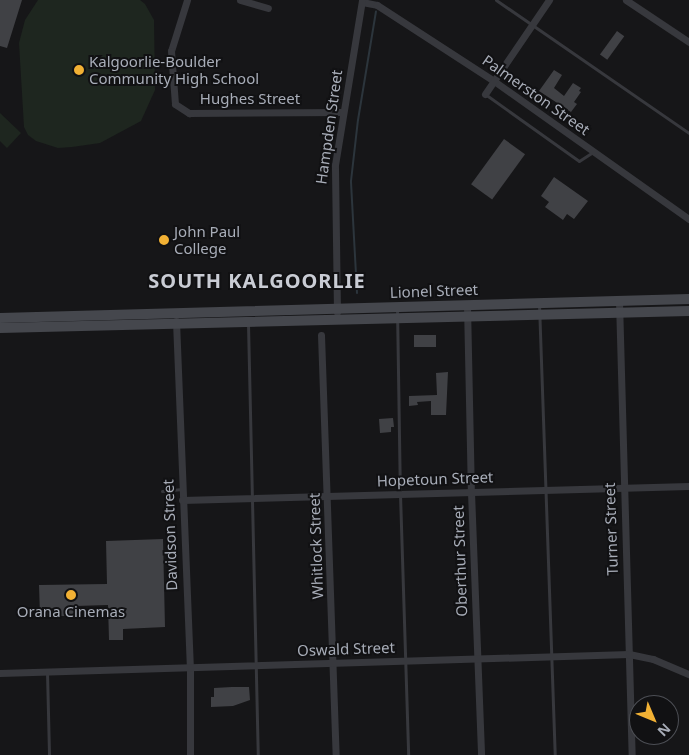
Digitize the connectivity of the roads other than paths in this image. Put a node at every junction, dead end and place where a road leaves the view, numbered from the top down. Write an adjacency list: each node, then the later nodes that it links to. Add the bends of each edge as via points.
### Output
1 (187, 0): 12 (street, Hughes Street, via 170,51 175,104 189,113)
2 (240, 0): 7 (street)
3 (496, 0): 8 (lane)
4 (549, 0): 8 (street)
5 (626, 0): 9 (street)
6 (362, 1): 10 (street, Palmerston Street, via 377,5); 12 (street, Hampden Street)
7 (268, 8)
8 (532, 26): 10 (street); 13 (lane)
9 (689, 42)
10 (494, 81): 11 (street); 14 (street, Palmerston Street)
11 (485, 94): 14 (lane, via 579,161)
12 (344, 112): 23 (street, Hampden Street, via 334,173)
13 (689, 133)
14 (593, 152): 15 (street, Palmerston Street)
15 (689, 219)
16 (689, 299): 17 (street, Lionel Street)
17 (619, 301): 18 (street, Lionel Street); 22 (street, Turner Street)
18 (539, 303): 19 (street, Lionel Street); 24 (lane)
19 (467, 311): 21 (street, Lionel Street); 24 (street, Lionel Street); 35 (street, Oberthur Street)
20 (689, 311): 22 (street, Lionel Street)
21 (397, 312): 23 (street, Lionel Street); 36 (lane)
22 (619, 312): 24 (street, Lionel Street); 31 (street, Turner Street)
23 (337, 314): 26 (street, Lionel Street); 27 (street, Lionel Street)
24 (540, 314): 34 (lane)
25 (0, 318): 26 (street, Lionel Street)
26 (176, 318): 27 (street, Lionel Street); 28 (street, Lionel Street); 33 (street, Davidson Street)
27 (248, 321): 38 (lane)
28 (0, 328)
29 (321, 335): 37 (street, Whitlock Street)
30 (689, 486): 31 (street, Hopetoun Street)
31 (624, 488): 34 (street, Hopetoun Street); 40 (street, Turner Street)
32 (162, 490): 33 (lane)
33 (182, 490): 39 (street, Davidson Street)
34 (547, 490): 35 (street, Hopetoun Street); 41 (lane)
35 (471, 492): 36 (street, Hopetoun Street); 42 (street, Oberthur Street)
36 (400, 494): 37 (street, Hopetoun Street); 43 (lane)
37 (328, 496): 38 (street, Hopetoun Street); 44 (street, Whitlock Street)
38 (250, 498): 39 (street, Hopetoun Street); 45 (lane)
39 (182, 500): 46 (street, Davidson Street)
40 (629, 654): 41 (street, Oswald Street); 49 (street, Oswald Street, via 653,659); 57 (street, Turner Street)
41 (553, 656): 42 (street, Oswald Street); 56 (lane)
42 (478, 658): 43 (street, Oswald Street); 55 (street, Oberthur Street)
43 (406, 660): 44 (street, Oswald Street); 54 (lane)
44 (334, 663): 45 (street, Oswald Street); 53 (street, Whitlock Street)
45 (255, 665): 46 (street, Oswald Street); 52 (lane)
46 (190, 667): 47 (street, Oswald Street); 51 (street, Davidson Street)
47 (47, 671): 48 (street, Oswald Street); 50 (lane)
48 (0, 673)
49 (689, 674)
50 (49, 755)
51 (190, 755)
52 (258, 755)
53 (336, 755)
54 (408, 755)
55 (481, 755)
56 (555, 755)
57 (632, 755)

